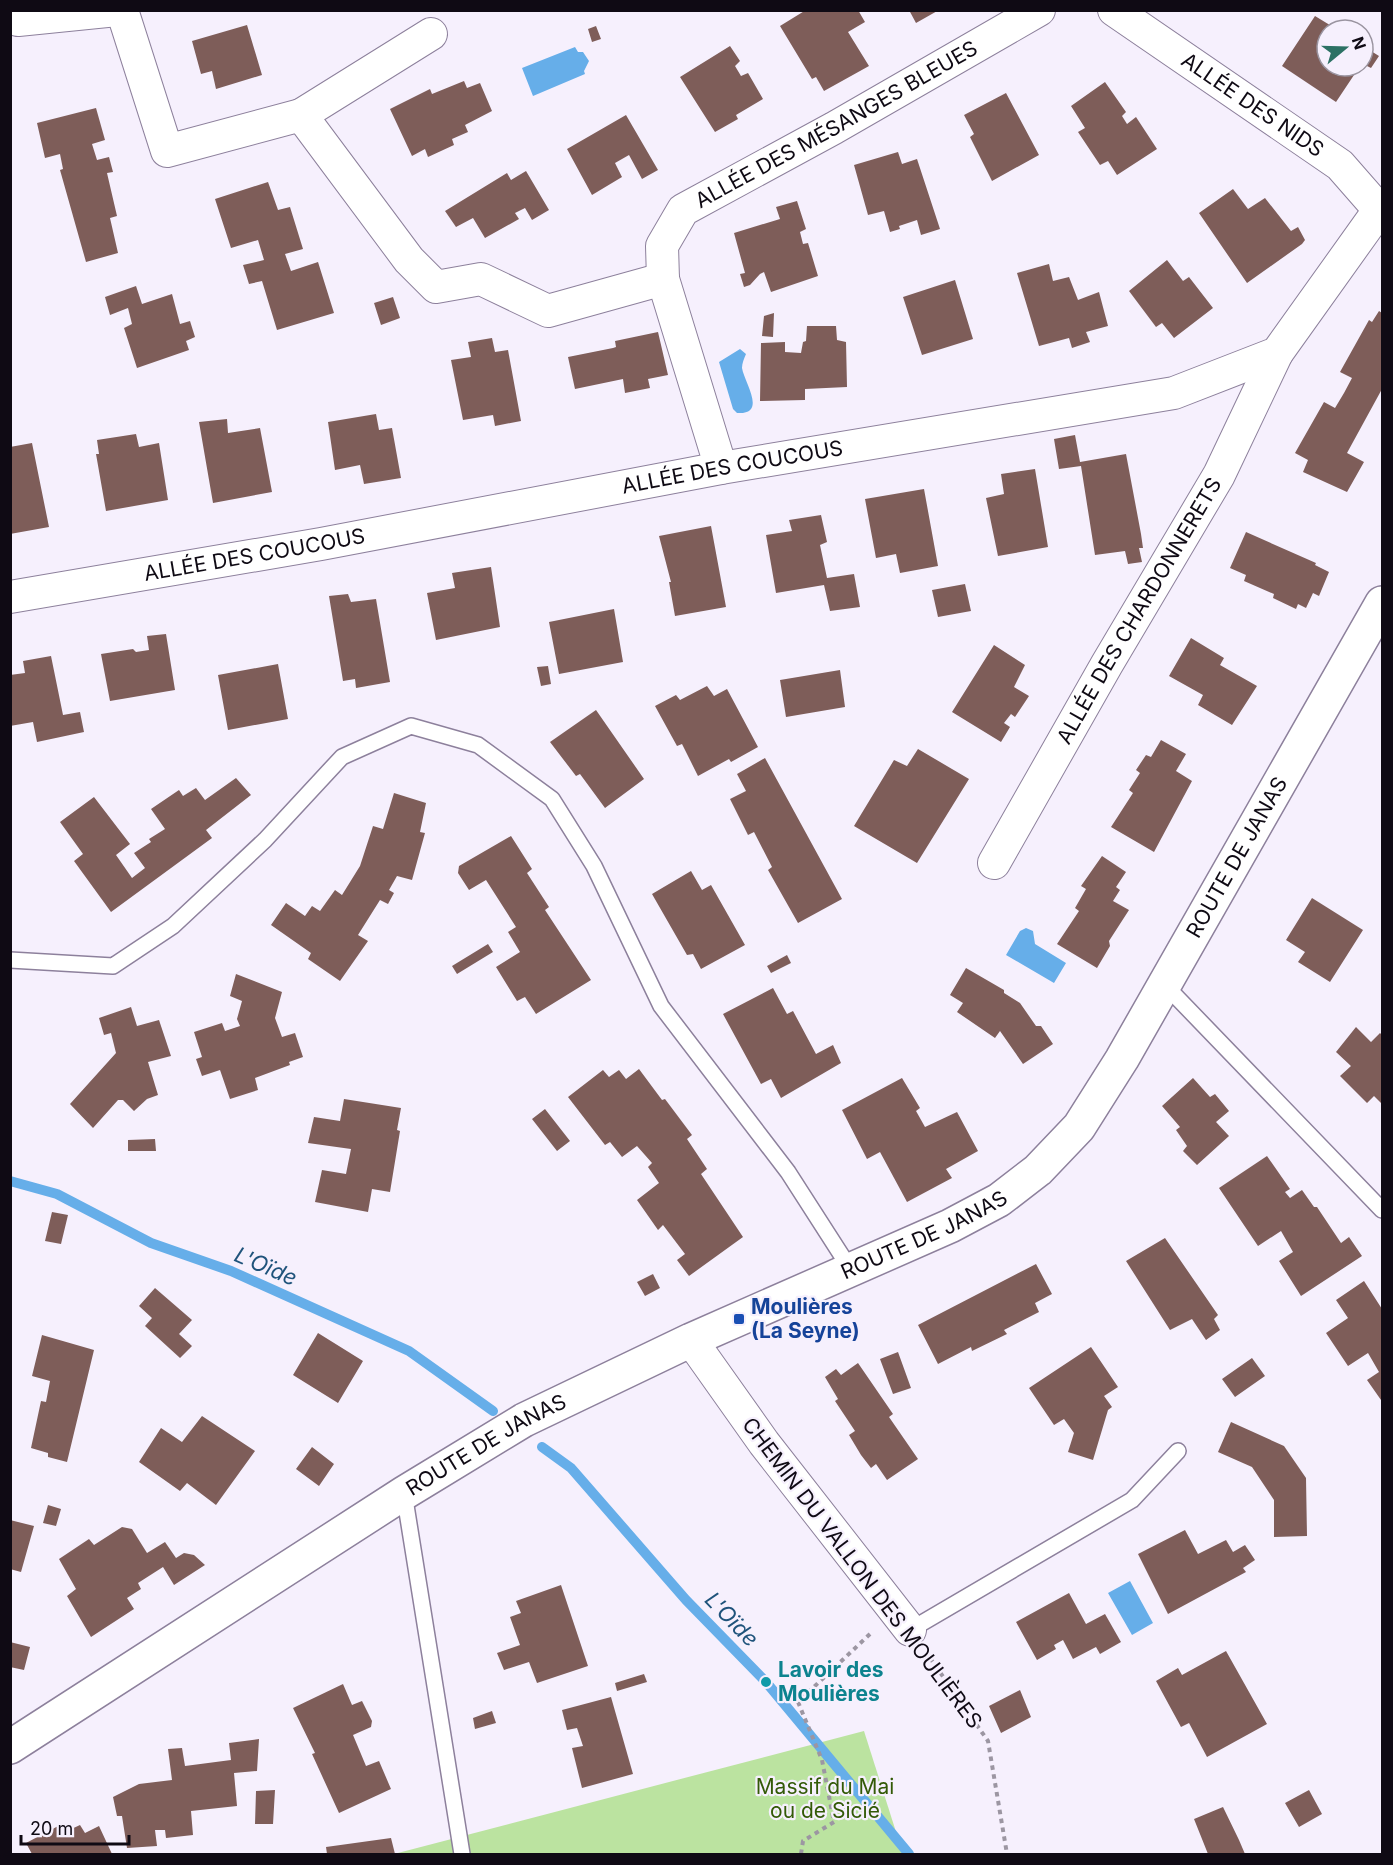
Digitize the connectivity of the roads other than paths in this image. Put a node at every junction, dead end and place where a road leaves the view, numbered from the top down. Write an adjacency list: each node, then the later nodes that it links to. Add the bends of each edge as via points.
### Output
1 (117, 10): 5 (street)
2 (122, 10): 7 (street, via 167,151)
3 (1039, 10): 9 (street, ALLÉE DES MÉSANGES BLEUES, via 683,210 662,246)
4 (1129, 15): 8 (street, ALLÉE DES NIDS, via 1340,165)
5 (10, 18)
6 (431, 34): 7 (street)
7 (301, 115): 9 (street, via 409,260 436,287 481,279 548,311)
8 (1381, 210): 10 (street)
9 (663, 279): 11 (street, ALLÉE DES MÉSANGES BLEUES)
10 (1277, 353): 11 (street, ALLÉE DES COUCOUS, via 1174,393); 14 (street, ALLÉE DES CHARDONNERETS, via 1220,475)
11 (721, 468): 12 (street, ALLÉE DES COUCOUS, via 321,544)
12 (10, 597)
13 (1383, 603): 16 (street, ROUTE DE JANAS)
14 (994, 863)
15 (10, 960): 18 (lane, via 113,966 173,926 265,840 342,757 411,726 478,745 552,799 594,866 661,1006 788,1172)
16 (1164, 984): 17 (lane); 18 (street, ROUTE DE JANAS, via 1079,1127 1038,1170 999,1200)
17 (1383, 1210)
18 (851, 1270): 19 (street, ROUTE DE JANAS)
19 (691, 1340): 21 (street, ROUTE DE JANAS, via 524,1420); 22 (street, CHEMIN DU VALLON DES MOULIÈRES, via 764,1443)
20 (1178, 1451): 22 (lane, via 1132,1500)
21 (404, 1493): 23 (street, ROUTE DE JANAS); 24 (lane)
22 (903, 1620)
23 (10, 1747)
24 (462, 1854)

